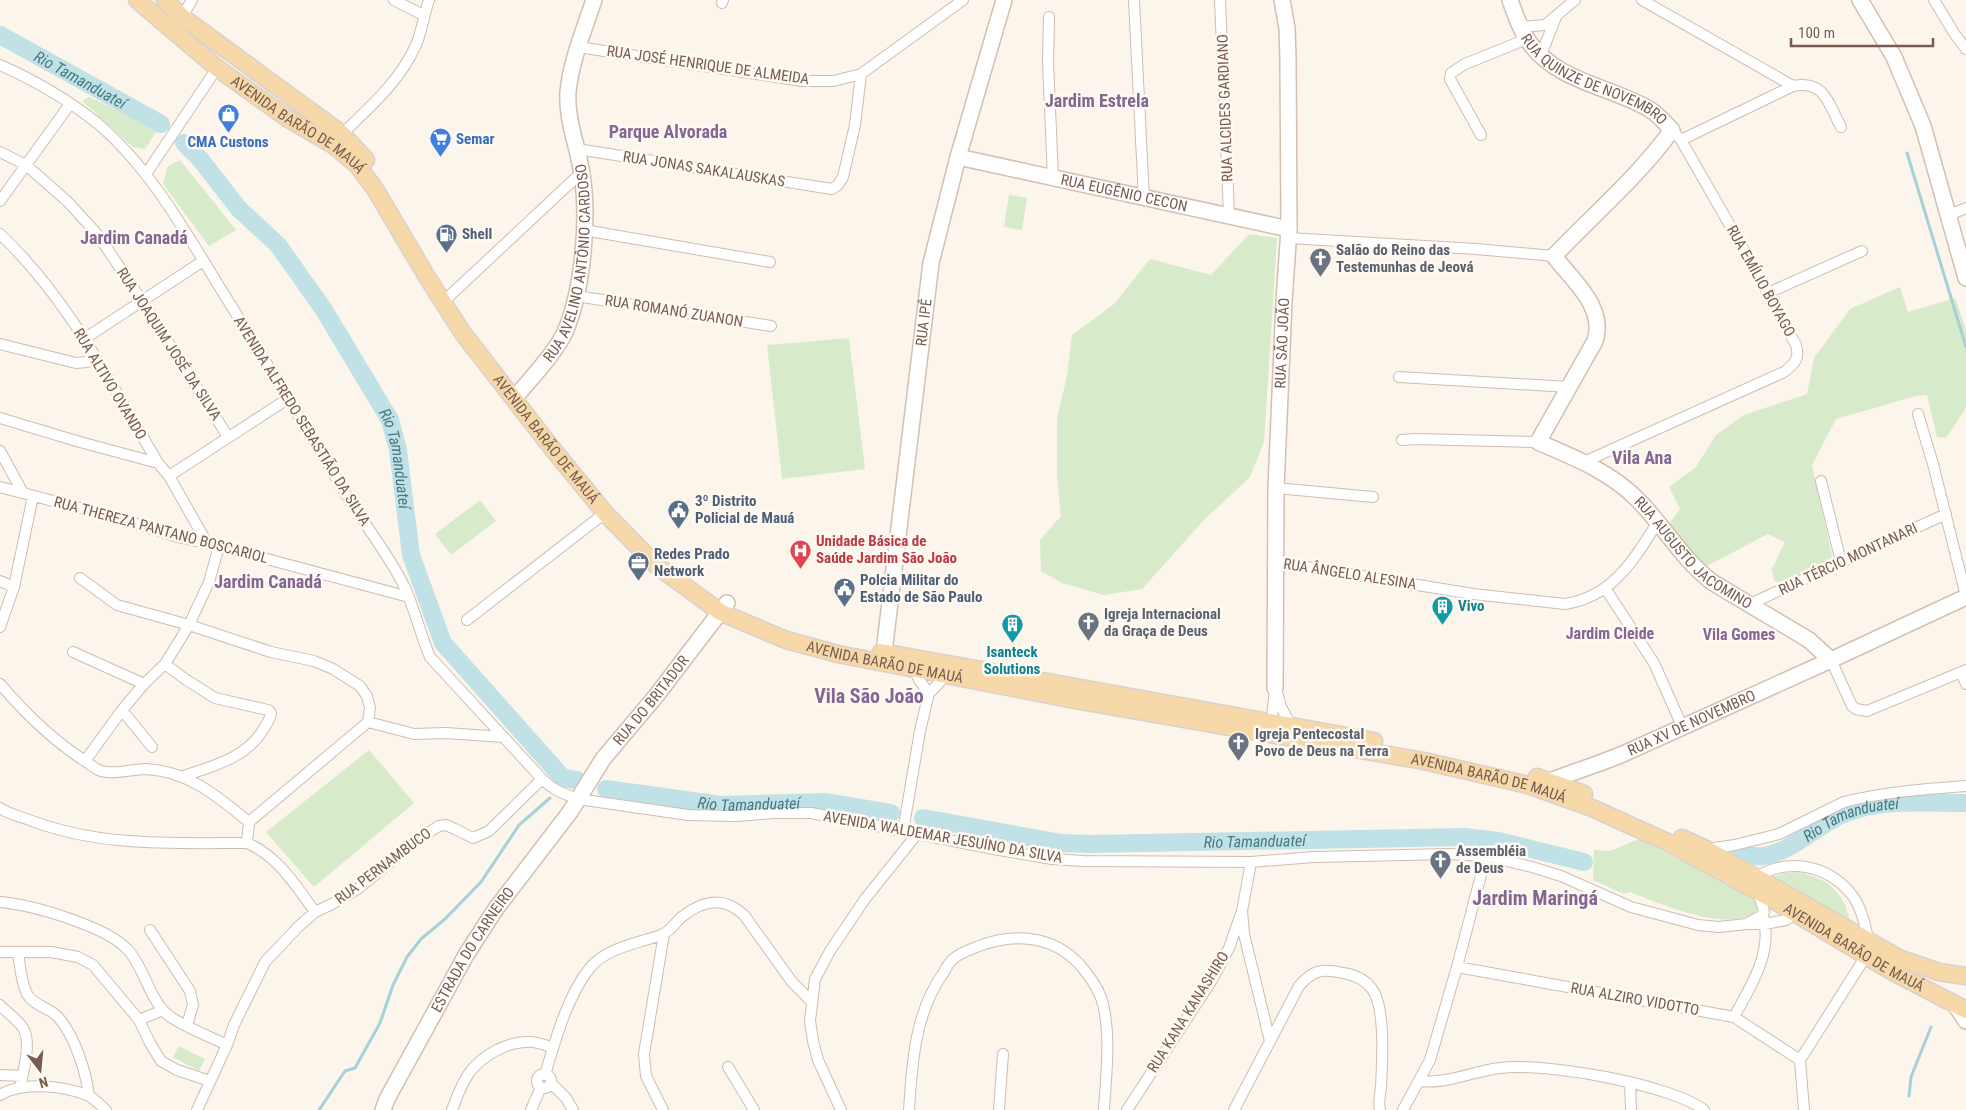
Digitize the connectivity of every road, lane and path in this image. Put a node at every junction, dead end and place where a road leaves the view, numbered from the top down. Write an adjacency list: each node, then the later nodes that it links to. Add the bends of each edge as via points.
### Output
1 (137, 0): 26 (main road, AVENIDA BARÃO DE MAUÁ)
2 (165, 0): 19 (main road, AVENIDA BARÃO DE MAUÁ)
3 (192, 0): 19 (street)
4 (394, 0): 17 (street)
5 (429, 0): 17 (street)
6 (594, 0): 22 (street, RUA AVELINO ANTÔNIO CARDOSO)
7 (963, 0): 27 (street, RUA JOSÉ HENRIQUE DE ALMEIDA)
8 (1004, 0): 38 (street, RUA IPÊ)
9 (1134, 0): 43 (street)
10 (1220, 0): 46 (street, RUA ALCIDES GARDIANO)
11 (1510, 0): 21 (street, RUA QUINZE DE NOVEMBRO)
12 (1575, 0): 18 (street)
13 (1642, 0): 28 (street)
14 (1860, 0): 47 (street, via 1905,82 1923,126)
15 (1934, 0): 23 (street)
16 (1285, 1): 49 (street, RUA SÃO JOÃO)
17 (424, 15): 33 (street, via 417,42 399,75)
18 (1557, 16): 21 (street, via 1545,25); 24 (street)
19 (182, 17): 29 (main road, AVENIDA BARÃO DE MAUÁ)
20 (1049, 17): 42 (street)
21 (1524, 33): 24 (street, RUA QUINZE DE NOVEMBRO); 34 (street, via 1451,73 1450,79)
22 (578, 47): 27 (street, RUA JOSÉ HENRIQUE DE ALMEIDA, via 802,81 833,80); 36 (street, RUA AVELINO ANTÔNIO CARDOSO, via 568,94)
23 (1966, 49)
24 (1541, 55): 35 (street, RUA QUINZE DE NOVEMBRO, via 1578,79 1650,110)
25 (0, 65): 30 (street, AVENIDA ALFREDO SEBASTIÃO DA SILVA, via 34,80)
26 (217, 68): 31 (main road, AVENIDA BARÃO DE MAUÁ); 41 (street)
27 (860, 74): 36 (street, RUA JONAS SAKALAUSKAS, via 855,125 843,177 832,189)
28 (1793, 86): 32 (street, via 1816,86); 35 (street)
29 (298, 101): 31 (main road, via 296,113); 33 (main road, AVENIDA BARÃO DE MAUÁ)
30 (70, 104): 39 (street); 41 (street, AVENIDA ALFREDO SEBASTIÃO DA SILVA, via 97,123)
31 (287, 118): 58 (main road, AVENIDA BARÃO DE MAUÁ, via 332,145 357,165)
32 (1841, 127)
33 (342, 134): 58 (main road, AVENIDA BARÃO DE MAUÁ, via 378,178)
34 (1482, 134)
35 (1676, 135): 52 (street, RUA QUINZE DE NOVEMBRO, via 1658,149); 56 (street, RUA EMÍLIO BOYAGO)
36 (577, 149): 40 (street, RUA AVELINO ANTÔNIO CARDOSO)
37 (0, 152): 39 (street, RUA JOAQUIM JOSÉ DA SILVA)
38 (958, 157): 42 (street, RUA EUGÊNIO CECON); 101 (street, RUA IPÊ, via 932,263)
39 (26, 166): 44 (street); 59 (street, RUA JOAQUIM JOSÉ DA SILVA, via 68,202 98,235)
40 (582, 172): 48 (street, RUA AVELINO ANTÔNIO CARDOSO, via 586,210); 58 (street)
41 (146, 174): 53 (street, AVENIDA ALFREDO SEBASTIÃO DA SILVA)
42 (1053, 178): 43 (street, RUA EUGÊNIO CECON)
43 (1144, 199): 46 (street, RUA EUGÊNIO CECON)
44 (0, 201)
45 (1966, 208): 47 (street)
46 (1229, 215): 49 (street, RUA EUGÊNIO CECON)
47 (1949, 215): 55 (street)
48 (584, 230): 54 (street); 57 (street, RUA AVELINO ANTÔNIO CARDOSO)
49 (1289, 233): 52 (street); 79 (street, RUA SÃO JOÃO)
50 (0, 234): 61 (street, RUA ALTIVO OVANDO, via 39,274)
51 (1862, 251): 56 (street)
52 (1554, 256): 65 (street, via 1590,301 1597,319 1595,341)
53 (203, 261): 59 (street); 67 (street, AVENIDA ALFREDO SEBASTIÃO DA SILVA)
54 (770, 262)
55 (1966, 278)
56 (1768, 293): 74 (street, RUA EMÍLIO BOYAGO, via 1796,345 1798,356 1792,366 1756,386)
57 (576, 296): 60 (street, RUA ROMANÓ ZUANON); 66 (street, RUA AVELINO ANTÔNIO CARDOSO, via 564,333)
58 (446, 299): 66 (main road, AVENIDA BARÃO DE MAUÁ, via 482,359)
59 (142, 301): 61 (street); 70 (street, RUA JOAQUIM JOSÉ DA SILVA)
60 (771, 326)
61 (84, 339): 63 (street, RUA ALTIVO OVANDO)
62 (0, 344): 63 (street, via 76,363)
63 (95, 359): 75 (street, RUA ALTIVO OVANDO)
64 (1399, 378): 65 (street)
65 (1569, 387): 72 (street)
66 (516, 396): 82 (main road, AVENIDA BARÃO DE MAUÁ); 96 (main road, AVENIDA BARÃO DE MAUÁ, via 644,541)
67 (288, 398): 70 (street); 94 (street, AVENIDA ALFREDO SEBASTIÃO DA SILVA)
68 (1918, 414): 83 (street)
69 (0, 418): 75 (street)
70 (228, 437): 76 (street)
71 (1402, 440): 72 (street)
72 (1538, 442): 74 (street, RUA AUGUSTO JACOMINO)
73 (0, 451): 80 (street)
74 (1584, 462): 84 (street, RUA AUGUSTO JACOMINO, via 1636,498)
75 (158, 463): 76 (street, RUA ALTIVO OVANDO)
76 (169, 476): 85 (street, RUA ALTIVO OVANDO)
77 (1821, 481): 88 (street)
78 (0, 486): 80 (street, RUA THEREZA PANTANO BOSCARIOL)
79 (1276, 488): 81 (street); 87 (street, RUA SÃO JOÃO)
80 (28, 495): 85 (street, RUA THEREZA PANTANO BOSCARIOL, via 178,537); 91 (street)
81 (1373, 497)
82 (605, 512): 96 (main road, AVENIDA BARÃO DE MAUÁ, via 656,565); 97 (street)
83 (1946, 514): 88 (street, RUA TÉRCIO MONTANARI); 93 (street)
84 (1657, 523): 92 (street, RUA ÂNGELO ALESINA, via 1636,556); 95 (street, RUA AUGUSTO JACOMINO, via 1701,574)
85 (208, 542): 86 (street, RUA THEREZA PANTANO BOSCARIOL)
86 (219, 546): 94 (street, RUA THEREZA PANTANO BOSCARIOL); 98 (street, via 209,582)
87 (1276, 562): 92 (street, RUA ÂNGELO ALESINA, via 1542,603 1580,602); 112 (street, RUA SÃO JOÃO)
88 (1841, 562): 95 (street, RUA TÉRCIO MONTANARI)
89 (80, 578): 98 (street, via 118,605)
90 (0, 581): 91 (street)
91 (14, 587): 99 (street)
92 (1606, 588): 117 (street, via 1654,663)
93 (1966, 596): 103 (street, RUA XV DE NOVEMBRO)
94 (409, 597): 119 (street, AVENIDA ALFREDO SEBASTIÃO DA SILVA, via 430,657)
95 (1750, 604): 103 (street, RUA AUGUSTO JACOMINO, via 1809,640)
96 (723, 607): 101 (main road, AVENIDA BARÃO DE MAUÁ, via 809,637); 102 (main road, AVENIDA BARÃO DE MAUÁ, via 786,640); 126 (street, RUA DO BRITADOR, via 656,696 603,759)
97 (468, 620)
98 (189, 625): 104 (street); 115 (street, via 333,668 360,686 367,696 370,708)
99 (0, 627)
100 (73, 652): 110 (street)
101 (884, 652): 102 (main road); 105 (main road, AVENIDA BARÃO DE MAUÁ)
102 (838, 654): 106 (main road, AVENIDA BARÃO DE MAUÁ)
103 (1831, 660): 107 (street, RUA AUGUSTO JACOMINO, via 1852,706 1860,711 1875,709); 117 (street, RUA XV DE NOVEMBRO)
104 (165, 664): 110 (street); 122 (street, via 215,698 272,713 259,737 245,750)
105 (966, 667): 108 (street); 118 (main road, AVENIDA BARÃO DE MAUÁ)
106 (915, 670): 108 (main road, AVENIDA BARÃO DE MAUÁ); 113 (street)
107 (1964, 671): 111 (street)
108 (946, 675): 113 (street, via 940,685); 118 (main road, AVENIDA BARÃO DE MAUÁ)
109 (0, 684): 121 (street, via 23,711 72,754)
110 (144, 684): 114 (street)
111 (1966, 684)
112 (1275, 688): 116 (street, RUA SÃO JOÃO); 118 (street, RUA SÃO JOÃO)
113 (929, 693): 129 (street)
114 (122, 710): 120 (street); 121 (street)
115 (368, 722): 119 (street, via 414,734); 128 (street)
116 (1291, 725): 118 (main road, AVENIDA BARÃO DE MAUÁ); 124 (main road, AVENIDA BARÃO DE MAUÁ, via 1471,760)
117 (1682, 726): 124 (street, RUA XV DE NOVEMBRO, via 1600,764)
118 (1270, 728): 135 (main road, AVENIDA BARÃO DE MAUÁ, via 1528,785 1632,825)
119 (503, 737): 123 (street, AVENIDA ALFREDO SEBASTIÃO DA SILVA)
120 (152, 747)
121 (85, 761): 122 (street, via 100,771 146,769)
122 (184, 776): 128 (street)
123 (542, 779): 126 (street, AVENIDA ALFREDO SEBASTIÃO DA SILVA, via 551,788); 138 (street, RUA PERNAMBUCO, via 489,831 473,838 455,828 439,826 418,839 359,888)
124 (1549, 781): 132 (main road, AVENIDA BARÃO DE MAUÁ, via 1634,814)
125 (1966, 786): 132 (street, via 1904,791 1844,802 1779,834)
126 (578, 799): 129 (street, AVENIDA WALDEMAR JESUÍNO DA SILVA, via 688,815 810,813); 173 (street, ESTRADA DO CARNEIRO, via 495,910 466,955)
127 (0, 808): 131 (street, via 53,829 104,840)
128 (249, 822): 131 (street)
129 (903, 831): 130 (street, AVENIDA WALDEMAR JESUÍNO DA SILVA)
130 (917, 834): 134 (street, AVENIDA WALDEMAR JESUÍNO DA SILVA, via 1052,859); 148 (street, via 865,899 830,951 815,979)
131 (248, 843): 138 (street, via 259,848 288,875)
132 (1706, 849): 135 (main road, AVENIDA BARÃO DE MAUÁ)
133 (1486, 856): 134 (street, AVENIDA WALDEMAR JESUÍNO DA SILVA, via 1314,857); 140 (street, AVENIDA WALDEMAR JESUÍNO DA SILVA, via 1560,876 1631,907 1698,925 1719,927); 146 (street)
134 (1251, 862): 137 (street)
135 (1757, 884): 139 (main road, AVENIDA BARÃO DE MAUÁ); 140 (street); 143 (main road, AVENIDA BARÃO DE MAUÁ); 143 (street, via 1770,870 1791,865 1805,865 1828,874 1852,896 1860,911)
136 (0, 902): 151 (street, via 65,917 116,941 129,950)
137 (1242, 911): 156 (street, via 1247,948); 183 (street, RUA KANA KANASHIRO, via 1229,948 1212,980)
138 (315, 912): 157 (street, RUA PERNAMBUCO, via 265,962)
139 (1795, 913): 140 (street, via 1786,920); 143 (main road, AVENIDA BARÃO DE MAUÁ)
140 (1764, 920): 152 (street, via 1765,952)
141 (150, 930): 155 (street, via 190,991 192,1005)
142 (664, 934): 148 (street, via 682,916 707,903 736,907 792,982); 158 (street, via 596,961 579,984); 177 (street, via 644,1054 646,1076)
143 (1868, 949): 147 (main road, AVENIDA BARÃO DE MAUÁ, via 1928,969); 150 (main road, AVENIDA BARÃO DE MAUÁ); 160 (street)
144 (0, 952): 145 (street)
145 (18, 952): 153 (street, via 51,952 78,957 94,965); 170 (street, via 28,995 58,1017 65,1028 79,1054)
146 (1457, 967): 152 (street, RUA ALZIRO VIDOTTO); 165 (street, via 1430,1060)
147 (1966, 977): 150 (main road, via 1956,984 1951,993 1951,999)
148 (811, 1000): 179 (street, via 810,1021 815,1052)
149 (0, 1005): 163 (street, via 24,1029 26,1051)
150 (1961, 1008): 154 (street)
151 (163, 1010): 153 (street); 155 (street)
152 (1734, 1017): 160 (street, RUA ALZIRO VIDOTTO)
153 (139, 1020): 166 (street, via 161,1060 177,1070)
154 (1966, 1021)
155 (187, 1025): 157 (street)
156 (1270, 1041): 184 (street); 185 (street, via 1299,986 1314,972 1325,970 1352,974 1366,981 1374,990 1382,1022)
157 (227, 1045): 166 (street, RUA PERNAMBUCO)
158 (553, 1048): 164 (street); 174 (street, via 528,1042 514,1043 483,1059 470,1072)
159 (1003, 1054): 181 (street)
160 (1800, 1060): 189 (street)
161 (728, 1067): 178 (street)
162 (0, 1075): 163 (street)
163 (22, 1076): 168 (street)
164 (548, 1079): 175 (street, via 547,1088 540,1087); 176 (street)
165 (1421, 1080): 167 (street, via 1448,1079 1502,1067 1532,1067); 186 (street)
166 (210, 1081): 171 (street, RUA PERNAMBUCO)
167 (1630, 1083): 187 (street); 188 (street, via 1680,1097)
168 (20, 1088): 169 (street); 170 (street, via 35,1086)
169 (0, 1095)
170 (89, 1096): 172 (street)
171 (195, 1109)
172 (106, 1110)
173 (383, 1110)
174 (452, 1110)
175 (531, 1110)
176 (573, 1110)
177 (663, 1110)
178 (754, 1110)
179 (841, 1110)
180 (909, 1110): 182 (street, via 912,1064 920,1021 935,984 952,960 988,943 1012,938 1049,942 1078,962 1095,983 1106,1020)
181 (999, 1110)
182 (1104, 1110)
183 (1127, 1110)
184 (1234, 1110)
185 (1380, 1110)
186 (1403, 1110)
187 (1631, 1110)
188 (1704, 1110)
189 (1804, 1110)

